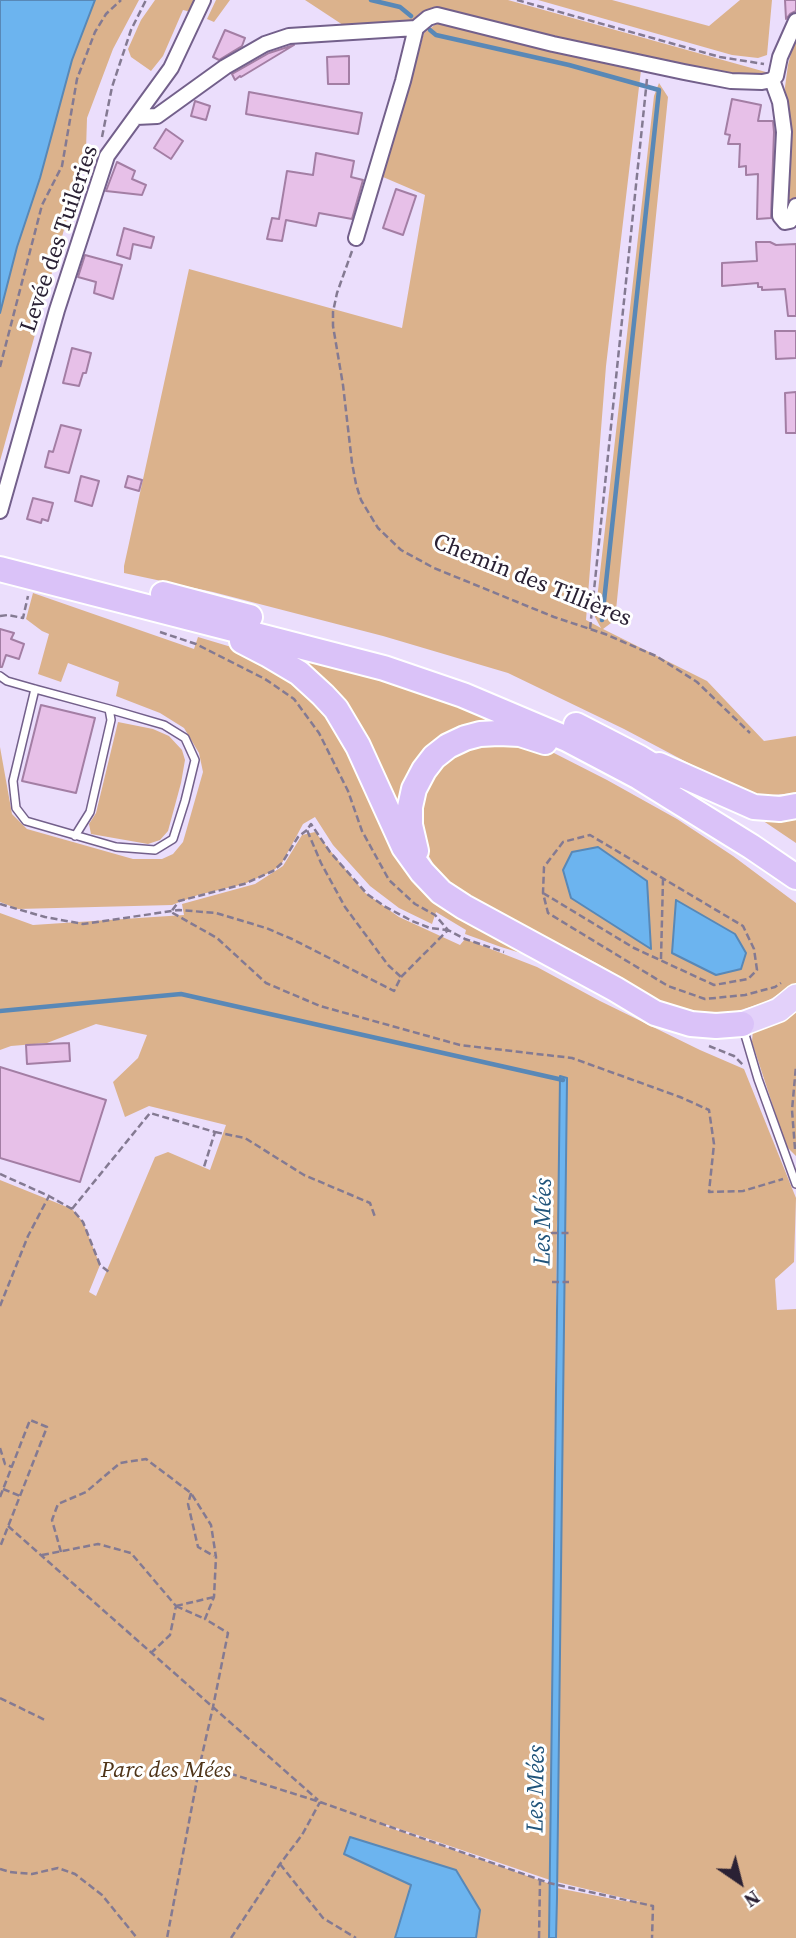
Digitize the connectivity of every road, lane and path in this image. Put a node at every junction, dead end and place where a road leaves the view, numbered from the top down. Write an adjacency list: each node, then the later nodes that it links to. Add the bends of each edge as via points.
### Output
1 (121, 0): 14 (path, via 95,32 77,79 62,166 42,205)
2 (146, 0): 11 (path, via 112,87)
3 (203, 0): 10 (street, Levée des Tuileries, via 171,68)
4 (517, 0): 7 (path, via 720,57)
5 (796, 21): 7 (street)
6 (416, 28): 9 (street, via 437,15 684,72 731,81); 10 (street, via 289,36 225,67 157,116); 13 (street)
7 (778, 66): 9 (street)
8 (647, 77): 19 (path)
9 (772, 80): 12 (street, via 783,132 780,216 785,222 790,221)
10 (136, 117): 15 (street, Levée des Tuileries, via 107,156)
11 (103, 134)
12 (796, 206)
13 (356, 238): 19 (path, Chemin des Tillières, via 337,293 333,326 352,463 369,514 389,539 413,558)
14 (0, 367)
15 (0, 511)
16 (13, 568): 17 (path, via 23,618); 18 (highway); 25 (highway, via 367,647 448,671 567,721)
17 (0, 615)
18 (204, 622): 25 (highway, via 384,668 464,695); 30 (highway, via 299,673 329,702 358,746 404,847)
19 (590, 629): 24 (path, Chemin des Tillières, via 677,668)
20 (156, 630): 36 (path, via 196,644 294,699 318,733 348,791 362,831 390,880)
21 (0, 676): 22 (lane)
22 (36, 689): 23 (lane); 28 (lane, via 13,781 16,808 26,821)
23 (109, 709): 28 (lane, via 111,720 90,812); 28 (lane, via 164,725 185,738 195,760 185,801 173,839 155,850 116,847)
24 (750, 733)
25 (640, 768): 26 (highway, via 709,786 754,807); 29 (highway, via 727,812); 30 (highway, via 520,734 480,734 448,746 424,770 410,807); 31 (highway)
26 (796, 806)
27 (307, 830): 35 (path, via 273,871 244,884 179,901); 36 (path, via 312,824 367,894 412,921); 38 (path, via 345,907)
28 (75, 836)
29 (796, 859)
30 (422, 872): 40 (highway, via 464,907 656,1013 691,1024)
31 (796, 877)
32 (663, 878): 33 (path, via 590,835 563,842 544,867); 37 (path); 37 (path, via 743,926 754,949 757,970 748,979 714,985)
33 (543, 893): 37 (path); 39 (path, via 548,913 668,986 705,999 775,986)
34 (0, 904): 35 (path, via 83,924)
35 (171, 912): 38 (path, via 216,913 266,928 394,991); 46 (path, via 217,938 266,983 320,1006 460,1045 572,1058 709,1110 714,1144 709,1192 743,1191)
36 (448, 930): 38 (path)
37 (661, 960)
38 (401, 977)
39 (791, 988): 40 (main road, via 779,1010)
40 (742, 1024): 43 (lane)
41 (796, 1066): 43 (path, via 792,1111 796,1145 794,1159)
42 (215, 1132): 44 (path); 48 (path, via 150,1113); 49 (path, via 245,1138 304,1175 370,1203)
43 (788, 1162): 46 (lane)
44 (204, 1167)
45 (0, 1174): 47 (path)
46 (795, 1180)
47 (49, 1196): 48 (path); 55 (path)
48 (72, 1209): 52 (path, via 83,1222 100,1265)
49 (375, 1217)
50 (551, 1233): 51 (path)
51 (569, 1233)
52 (109, 1272)
53 (552, 1282): 54 (path)
54 (569, 1282)
55 (0, 1306)
56 (0, 1448): 57 (path, via 5,1464)
57 (12, 1467): 58 (path); 60 (path, via 30,1420 47,1427)
58 (3, 1489): 60 (path); 61 (path)
59 (191, 1493): 64 (path, via 146,1459 120,1463 86,1492 58,1504 52,1520); 66 (path, via 211,1525); 66 (path, via 188,1504 198,1547)
60 (20, 1496): 62 (path)
61 (0, 1497)
62 (8, 1526): 63 (path); 65 (path)
63 (0, 1547)
64 (61, 1552): 65 (path); 68 (path, via 98,1545 131,1553)
65 (42, 1555): 70 (path)
66 (216, 1557): 67 (path)
67 (214, 1597): 68 (path); 69 (path)
68 (176, 1606): 69 (path); 70 (path, via 170,1635)
69 (205, 1619): 72 (path, via 228,1633)
70 (151, 1653): 72 (path)
71 (0, 1698): 73 (path)
72 (214, 1707): 74 (path); 75 (path)
73 (47, 1721)
74 (200, 1764): 75 (path); 80 (path)
75 (320, 1802): 76 (path); 78 (path)
76 (280, 1864): 81 (path); 82 (path, via 323,1918)
77 (0, 1869): 79 (path, via 33,1874 58,1868 75,1874 102,1895)
78 (540, 1881): 83 (path); 84 (path, via 653,1906)
79 (137, 1938)
80 (167, 1938)
81 (231, 1938)
82 (356, 1938)
83 (539, 1938)
84 (652, 1938)

